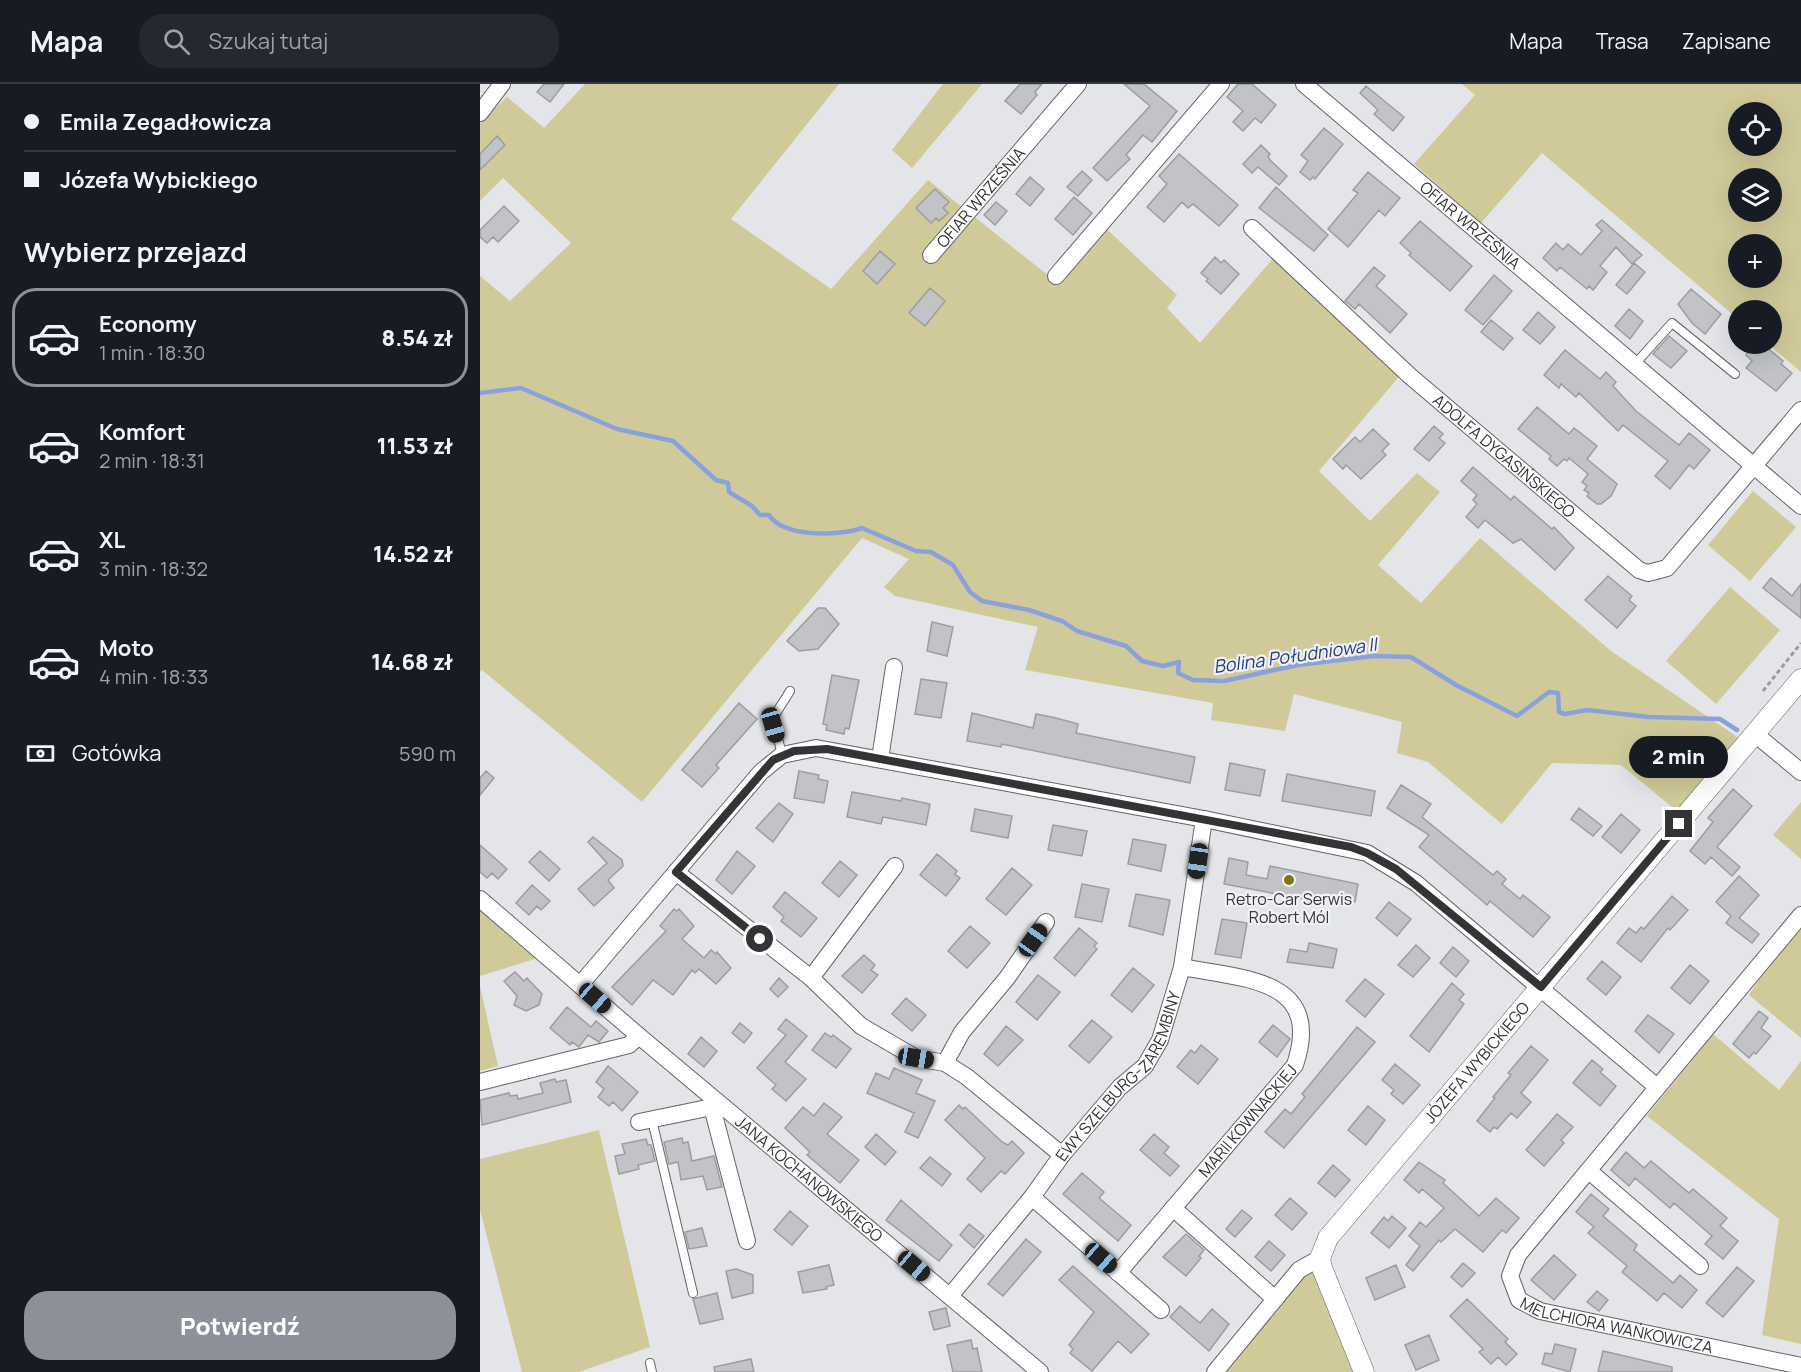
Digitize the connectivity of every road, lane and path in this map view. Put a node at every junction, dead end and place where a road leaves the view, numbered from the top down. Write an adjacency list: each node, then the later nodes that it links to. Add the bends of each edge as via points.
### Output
1 (502, 84): 5 (street)
2 (1078, 84): 7 (street, OFIAR WRZEŚNIA)
3 (1221, 84): 8 (street)
4 (1309, 85): 9 (street, OFIAR WRZEŚNIA)
5 (480, 113)
6 (1252, 228): 12 (street, ADOLFA DYGASIŃSKIEGO, via 1410,376 1639,570 1648,573 1667,568)
7 (931, 255)
8 (1056, 276)
9 (1635, 364): 10 (lane, via 1671,323); 12 (street, OFIAR WRZEŚNIA)
10 (1735, 374)
11 (1801, 410): 12 (street)
12 (1754, 466): 13 (street, OFIAR WRZEŚNIA)
13 (1801, 506)
14 (1801, 643): 18 (path)
15 (894, 666): 21 (street)
16 (1801, 679): 19 (street, JÓZEFA WYBICKIEGO)
17 (790, 691): 20 (lane, via 773,718)
18 (1763, 691)
19 (1755, 734): 22 (street); 32 (street, JÓZEFA WYBICKIEGO)
20 (782, 755): 21 (street, via 816,748); 25 (street, via 761,772)
21 (880, 759): 23 (street)
22 (1801, 772)
23 (1204, 819): 29 (street, EWY SZELBURG-ZAREMBINY); 32 (street, via 1351,847 1378,858 1416,883)
24 (895, 866): 30 (street)
25 (676, 872): 30 (street); 31 (street)
26 (480, 899): 31 (street, JANA KOCHANOWSKIEGO)
27 (1801, 915): 36 (street, MELCHIORA WAŃKOWICZA)
28 (1046, 922): 34 (street, via 962,1032)
29 (1182, 967): 39 (street, EWY SZELBURG-ZAREMBINY, via 1161,1040 1145,1066 1120,1088); 42 (street, MARII KOWNACKIEJ, via 1279,989 1299,1013 1302,1045 1295,1065)
30 (811, 978): 34 (street, via 861,1026 916,1058)
31 (580, 985): 33 (street, JANA KOCHANOWSKIEGO)
32 (1541, 987): 36 (street); 44 (street, JÓZEFA WYBICKIEGO, via 1328,1238)
33 (639, 1036): 35 (street, via 629,1045); 37 (street, JANA KOCHANOWSKIEGO)
34 (945, 1063): 39 (street)
35 (480, 1082)
36 (1657, 1087): 40 (street, MELCHIORA WAŃKOWICZA)
37 (715, 1105): 38 (street); 43 (street, JANA KOCHANOWSKIEGO); 48 (street, JANA KOCHANOWSKIEGO)
38 (646, 1121): 47 (lane)
39 (1062, 1155): 41 (street, EWY SZELBURG-ZAREMBINY)
40 (1589, 1171): 45 (street); 51 (street, MELCHIORA WAŃKOWICZA, via 1518,1255 1510,1276 1519,1300 1540,1311)
41 (1032, 1197): 46 (street); 48 (street, EWY SZELBURG-ZAREMBINY)
42 (1173, 1208): 46 (street, MARII KOWNACKIEJ); 49 (street)
43 (747, 1241)
44 (1320, 1258): 49 (street, JÓZEFA WYBICKIEGO, via 1299,1270); 55 (street)
45 (1700, 1266)
46 (1118, 1273): 50 (street)
47 (693, 1293)
48 (950, 1296): 53 (street, JANA KOCHANOWSKIEGO)
49 (1275, 1299): 54 (street, JÓZEFA WYBICKIEGO)
50 (1161, 1310)
51 (1764, 1366): 52 (street, MELCHIORA WAŃKOWICZA)
52 (1801, 1366)
53 (1040, 1372)
54 (1215, 1372)
55 (1364, 1372)

